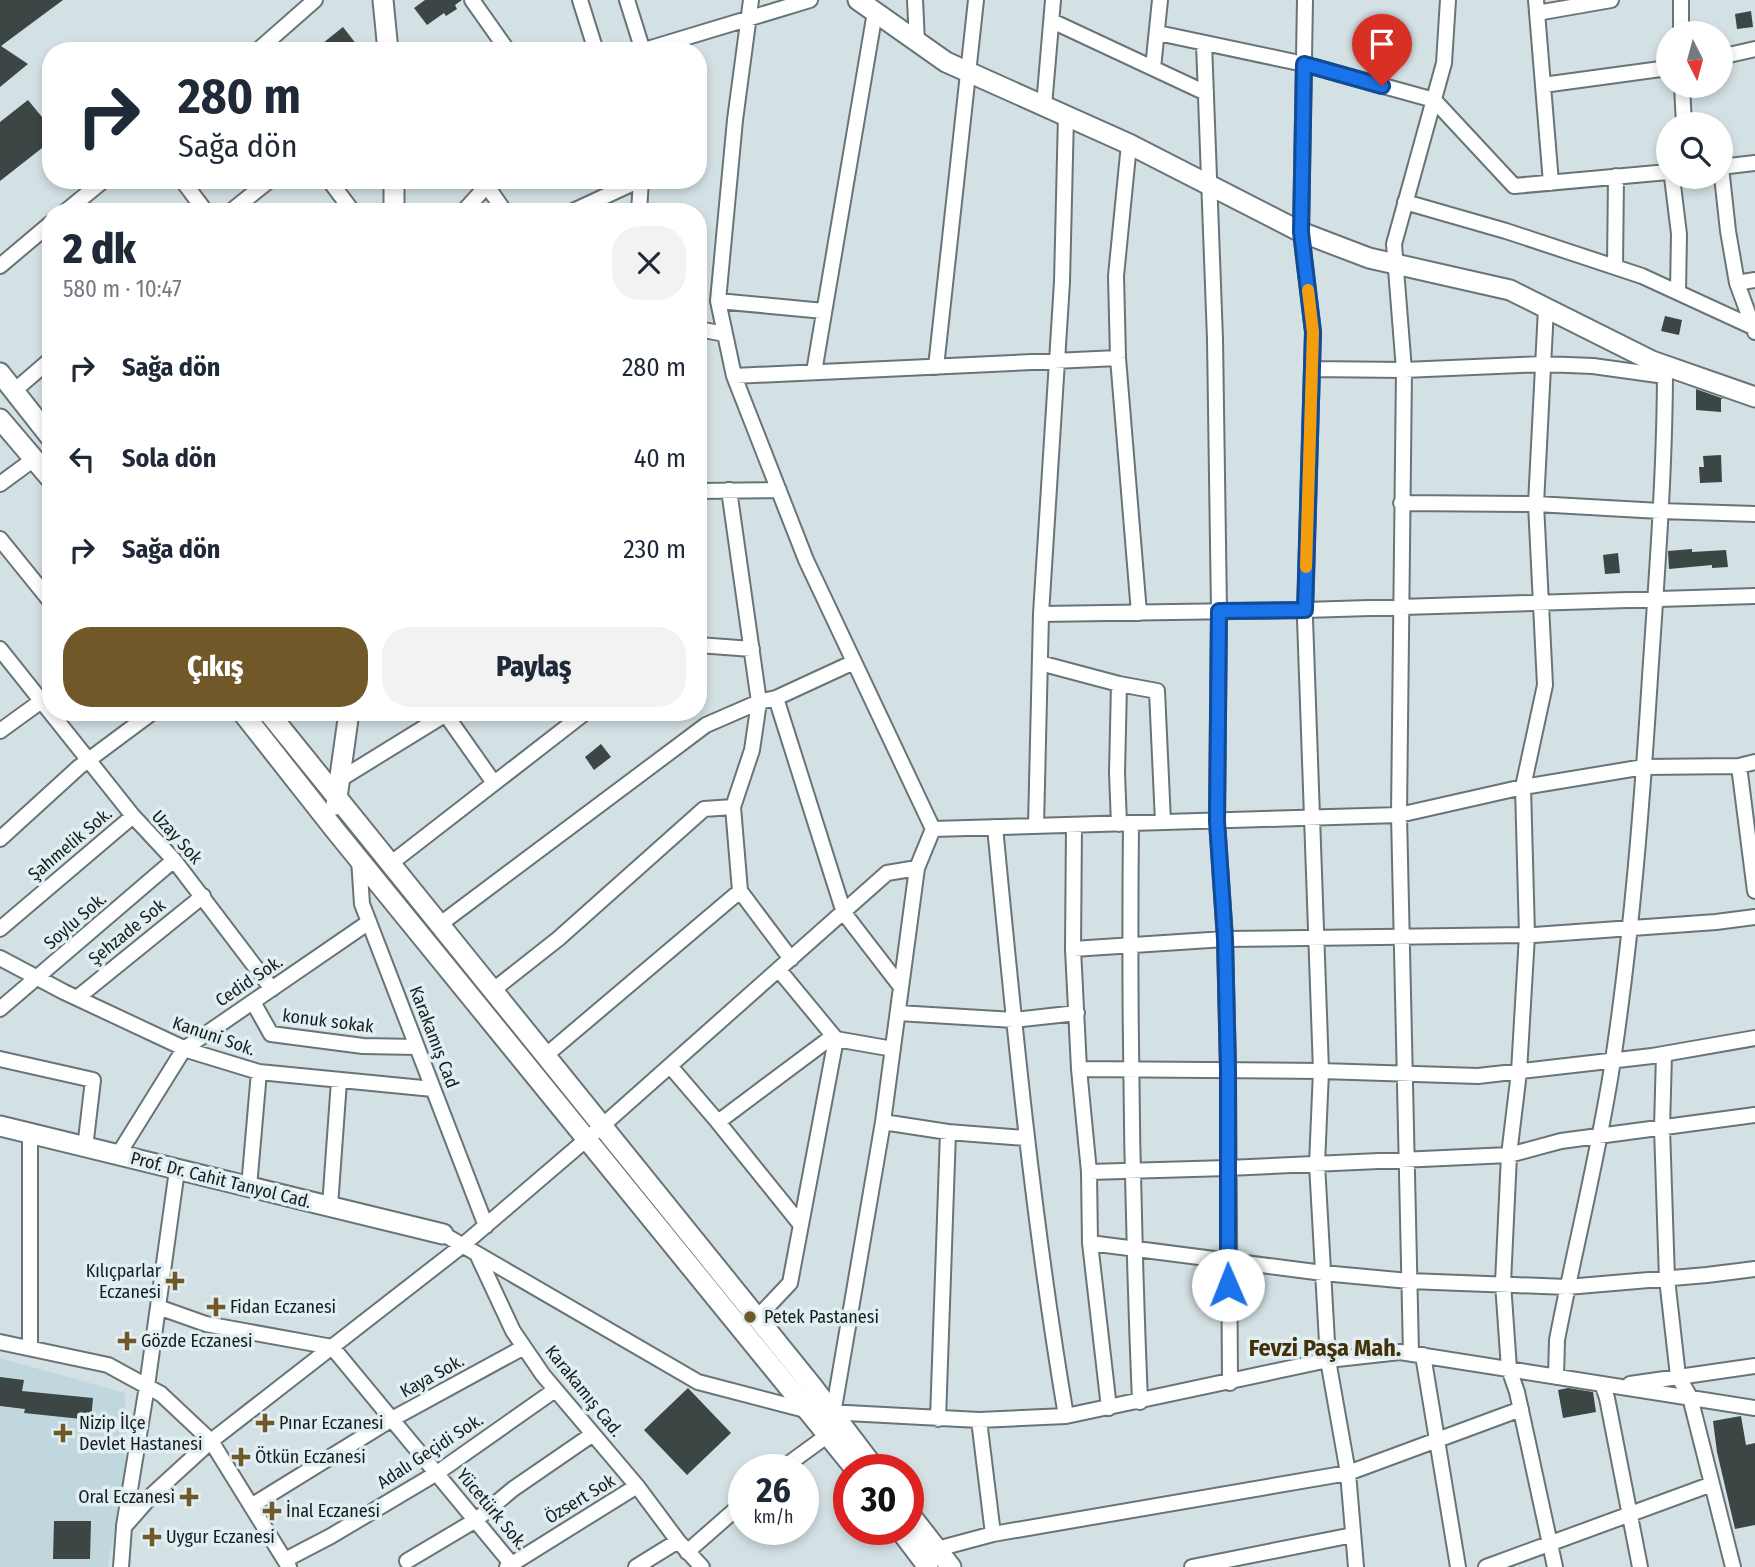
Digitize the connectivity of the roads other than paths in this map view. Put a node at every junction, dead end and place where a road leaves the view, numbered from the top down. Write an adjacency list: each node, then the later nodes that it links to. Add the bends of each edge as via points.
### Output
1 (315, 0): 23 (street)
2 (383, 0): 24 (main road)
3 (472, 0): 25 (street)
4 (580, 0): 26 (street)
5 (627, 0): 27 (street)
6 (751, 0): 19 (street)
7 (810, 0): 19 (street)
8 (858, 0): 18 (main road)
9 (915, 0): 29 (street)
10 (976, 0): 36 (street)
11 (1053, 0): 20 (street)
12 (1160, 0): 22 (street)
13 (1305, 0): 33 (street)
14 (1448, 0): 39 (street, via 1444,63)
15 (1611, 0): 17 (street)
16 (1681, 0): 21 (street)
17 (1537, 6): 37 (street)
18 (875, 12): 29 (main road); 70 (street)
19 (748, 19): 28 (street); 68 (street)
20 (1052, 21): 34 (street); 40 (street)
21 (1681, 21)
22 (1158, 33): 30 (street); 34 (street)
23 (267, 42)
24 (387, 42)
25 (502, 42)
26 (593, 42)
27 (639, 42)
28 (672, 42)
29 (918, 42): 36 (main road)
30 (1204, 43): 33 (street); 38 (street)
31 (1755, 49): 32 (street)
32 (1733, 54)
33 (1304, 64): 39 (street); 61 (street)
34 (1153, 68): 38 (street)
35 (1656, 70): 37 (street)
36 (969, 72): 40 (main road); 78 (street)
37 (1543, 85): 47 (street)
38 (1206, 93): 48 (street)
39 (1434, 100): 47 (street, via 1514,186); 55 (street)
40 (1044, 106): 41 (main road)
41 (1066, 116): 42 (main road); 75 (street)
42 (1129, 144): 48 (main road); 74 (street, via 1116,276)
43 (1755, 163): 44 (street)
44 (1733, 166)
45 (1656, 173): 46 (street)
46 (1616, 176): 47 (street); 64 (street)
47 (1551, 183)
48 (1208, 185): 61 (main road); 106 (street)
49 (93, 189): 56 (street)
50 (259, 189): 57 (street)
51 (481, 189): 58 (street)
52 (621, 189): 59 (street)
53 (1673, 189): 67 (street, via 1679,234)
54 (1723, 189): 66 (street)
55 (1405, 202): 62 (street, via 1394,244); 64 (street)
56 (76, 203)
57 (241, 203)
58 (470, 203)
59 (590, 203)
60 (42, 231): 63 (street)
61 (1301, 232): 62 (main road); 79 (street, via 1313,332)
62 (1395, 264): 69 (main road, via 1510,290); 80 (street)
63 (0, 267)
64 (1615, 267): 67 (street)
65 (1755, 280): 66 (street)
66 (1737, 283): 71 (street)
67 (1678, 292): 71 (street)
68 (718, 301): 70 (street); 73 (street)
69 (1546, 308): 76 (street); 81 (main road)
70 (824, 311): 82 (street)
71 (1755, 330)
72 (707, 331): 73 (street)
73 (725, 334): 84 (street)
74 (1118, 358): 75 (street); 107 (street)
75 (1056, 362): 78 (street); 108 (street)
76 (1543, 365): 80 (street); 81 (street); 96 (street)
77 (42, 367): 85 (street)
78 (936, 367): 82 (street)
79 (1312, 369): 80 (street); 105 (street)
80 (1404, 370): 95 (street)
81 (1665, 371): 86 (main road); 97 (street)
82 (814, 372): 84 (street)
83 (0, 373): 85 (main road)
84 (734, 376): 92 (street)
85 (14, 391): 88 (main road)
86 (1755, 397)
87 (0, 419): 89 (main road)
88 (42, 427)
89 (34, 459): 90 (main road); 91 (street)
90 (42, 468)
91 (0, 484)
92 (779, 490): 94 (street); 112 (street)
93 (707, 491): 94 (street)
94 (729, 491): 111 (street)
95 (1401, 503): 96 (street); 104 (street)
96 (1536, 504): 97 (street); 103 (street)
97 (1660, 511): 98 (street); 102 (street)
98 (1755, 514)
99 (0, 539): 100 (street)
100 (42, 591)
101 (1755, 596): 102 (street)
102 (1655, 599): 103 (street); 131 (street)
103 (1541, 602): 104 (street); 133 (street, via 1545,685)
104 (1400, 606): 105 (street); 136 (street)
105 (1305, 610): 106 (street); 138 (street)
106 (1219, 611): 107 (street); 139 (street)
107 (1139, 613): 108 (street)
108 (1041, 614): 113 (street)
109 (707, 646): 111 (street)
110 (0, 649): 115 (street, Uzay Sok)
111 (752, 649): 118 (street)
112 (854, 662): 116 (street); 145 (street)
113 (1040, 663): 114 (street); 143 (street)
114 (1119, 684): 140 (street, via 1157,691); 141 (street, via 1117,773)
115 (42, 693)
116 (776, 698): 118 (street); 155 (street)
117 (42, 700): 127 (street)
118 (759, 702): 135 (street, via 751,750); 158 (street, via 706,725)
119 (62, 721): 128 (street, Uzay Sok)
120 (141, 721): 128 (street)
121 (249, 721): 146 (main road)
122 (276, 721): 134 (main road)
123 (348, 721): 134 (main road)
124 (434, 721): 134 (street)
125 (451, 721): 132 (street)
126 (574, 721): 132 (street)
127 (0, 731)
128 (89, 760): 137 (street, Uzay Sok); 147 (street)
129 (1755, 762): 130 (street)
130 (1739, 766): 131 (street); 153 (street)
131 (1644, 767): 133 (street); 159 (street)
132 (494, 783): 150 (street)
133 (1523, 787): 136 (street); 161 (street)
134 (338, 789): 146 (main road); 150 (main road)
135 (733, 807): 152 (street); 173 (street, via 704,809 558,939)
136 (1399, 815): 138 (street); 162 (street)
137 (132, 816): 149 (street, Uzay Sok); 160 (street, Şahmelik Sok.)
138 (1311, 818): 139 (street); 163 (street)
139 (1217, 821): 140 (street); 164 (street)
140 (1163, 822): 141 (street)
141 (1125, 823): 142 (street); 165 (street)
142 (1074, 825): 143 (street); 166 (street)
143 (1036, 826): 144 (street)
144 (995, 827): 145 (street); 179 (street)
145 (933, 829): 151 (street)
146 (335, 830): 148 (main road)
147 (0, 839)
148 (359, 859): 157 (street, Karakamış Cad, via 362,904); 204 (main road)
149 (174, 860): 154 (street, Uzay Sok); 170 (street, Soylu Sok.)
150 (390, 864): 158 (main road)
151 (917, 868): 155 (street, via 887,873); 171 (street)
152 (740, 891): 168 (street); 186 (street)
153 (1755, 891)
154 (202, 896): 172 (street, Uzay Sok); 174 (street, Şehzade Sok)
155 (844, 912): 168 (street); 171 (street)
156 (1755, 917): 159 (street)
157 (369, 922): 172 (street, Cedid Sok.); 182 (street, Karakamış Cad)
158 (439, 925): 173 (main road)
159 (1629, 928): 161 (street); 188 (street)
160 (0, 929)
161 (1527, 935): 162 (street); 195 (street)
162 (1402, 937): 163 (street); 196 (street)
163 (1317, 938): 164 (street); 193 (street)
164 (1225, 939): 165 (street); 192 (street)
165 (1130, 944): 166 (street); 190 (street)
166 (1073, 949): 178 (street)
167 (0, 958): 170 (street, Kanuni Sok.)
168 (791, 958): 169 (street)
169 (779, 970): 180 (street); 189 (street)
170 (38, 978): 174 (street, Kanuni Sok.); 176 (street, Soylu Sok.)
171 (901, 987): 177 (street)
172 (272, 989): 175 (street, Cedid Sok.)
173 (492, 991): 186 (main road)
174 (77, 998): 183 (street, Kanuni Sok.)
175 (253, 1002): 182 (street, konuk sokak, via 271,1034 363,1046); 183 (street, Cedid Sok.)
176 (0, 1009)
177 (898, 1013): 179 (street); 184 (street)
178 (1077, 1013): 179 (street); 191 (street)
179 (1014, 1020): 208 (street)
180 (835, 1037): 184 (street); 200 (street); 220 (street)
181 (1755, 1038): 185 (street)
182 (417, 1047): 198 (street, Karakamış Cad)
183 (184, 1049): 194 (street, Kanuni Sok.); 210 (street, Cedid Sok.)
184 (893, 1049): 201 (street)
185 (1664, 1054): 188 (street); 203 (street)
186 (545, 1056): 204 (main road)
187 (0, 1059): 209 (street, via 93,1080)
188 (1613, 1061): 195 (street); 207 (street)
189 (670, 1066): 200 (street); 204 (street)
190 (1133, 1068): 191 (street); 192 (street); 216 (street)
191 (1080, 1069): 217 (street)
192 (1228, 1069): 193 (street); 214 (street)
193 (1321, 1071): 196 (street); 213 (street)
194 (259, 1072): 197 (street, Kanuni Sok.); 218 (street)
195 (1519, 1072): 196 (street, via 1478,1076); 211 (street)
196 (1406, 1073): 212 (street)
197 (339, 1081): 198 (street, Kanuni Sok.); 219 (street)
198 (433, 1089): 221 (street, Karakamış Cad)
199 (1755, 1115): 203 (street)
200 (718, 1122): 220 (street)
201 (883, 1122): 205 (street); 257 (street)
202 (0, 1126): 206 (main road, Prof. Dr. Cahit Tanyol Cad.)
203 (1662, 1128): 207 (street); 230 (street)
204 (594, 1132): 221 (street); 235 (main road); 256 (main road)
205 (948, 1132): 208 (street); 260 (street)
206 (30, 1133): 209 (main road, Prof. Dr. Cahit Tanyol Cad.); 239 (street)
207 (1599, 1136): 211 (street); 233 (street)
208 (1025, 1138): 258 (street)
209 (85, 1147): 210 (main road, Prof. Dr. Cahit Tanyol Cad.)
210 (118, 1155): 215 (main road, Prof. Dr. Cahit Tanyol Cad.)
211 (1509, 1155): 212 (street); 232 (street)
212 (1406, 1160): 213 (street); 231 (street)
213 (1317, 1164): 214 (street); 229 (street)
214 (1228, 1168): 216 (street); 227 (street)
215 (177, 1170): 218 (main road, Prof. Dr. Cahit Tanyol Cad.); 234 (street)
216 (1134, 1171): 217 (street); 225 (street)
217 (1088, 1172): 223 (street)
218 (249, 1187): 219 (main road, Prof. Dr. Cahit Tanyol Cad.)
219 (330, 1206): 222 (main road, Prof. Dr. Cahit Tanyol Cad.)
220 (801, 1225): 235 (street, via 790,1283)
221 (486, 1226): 224 (street)
222 (443, 1234): 224 (street)
223 (1090, 1243): 225 (street); 253 (street)
224 (463, 1245): 226 (street); 237 (street)
225 (1134, 1249): 227 (street); 252 (street)
226 (477, 1254): 238 (street, Karakamış Cad.); 256 (street, via 698,1382)
227 (1228, 1261): 229 (street); 246 (street)
228 (1755, 1269): 230 (street)
229 (1323, 1273): 231 (street); 241 (street)
230 (1667, 1279): 233 (street); 244 (street)
231 (1409, 1281): 232 (street); 240 (street)
232 (1503, 1283): 233 (street); 243 (street)
233 (1567, 1287): 245 (street)
234 (158, 1307): 237 (street, via 206,1324); 248 (street)
235 (757, 1318): 257 (main road)
236 (0, 1342): 239 (street)
237 (332, 1347): 259 (street, Yücetürk Sok.); 265 (street)
238 (524, 1347): 250 (street, Karakamış Cad.); 259 (street, Kaya Sok.)
239 (30, 1348): 248 (street, via 108,1365)
240 (1417, 1354): 241 (street); 243 (street); 264 (street)
241 (1328, 1360): 246 (street); 270 (street)
242 (1755, 1366): 244 (street)
243 (1508, 1369): 245 (street); 255 (street)
244 (1678, 1376): 249 (street); 251 (street)
245 (1556, 1377): 247 (street)
246 (1230, 1383): 252 (street)
247 (1602, 1384): 249 (street); 274 (street)
248 (147, 1386): 265 (street); 277 (street)
249 (1619, 1387): 251 (street)
250 (555, 1390): 262 (street, Karakamış Cad.); 269 (street, Adalı Geçidi Sok.)
251 (1690, 1397): 254 (street); 271 (street)
252 (1140, 1402): 253 (street)
253 (1110, 1408): 258 (street)
254 (1755, 1408)
255 (1521, 1409): 264 (street); 281 (street)
256 (809, 1411): 257 (street); 263 (main road)
257 (833, 1414): 260 (street); 268 (main road)
258 (1066, 1416): 261 (street)
259 (392, 1419): 269 (street, Yücetürk Sok.); 273 (street, Kaya Sok.)
260 (938, 1419): 261 (street)
261 (979, 1420): 279 (street)
262 (593, 1434): 272 (street, Karakamış Cad.); 276 (street)
263 (828, 1435): 266 (street); 267 (main road)
264 (1436, 1440): 270 (street); 295 (street)
265 (211, 1441): 273 (street); 277 (street)
266 (802, 1454)
267 (843, 1454)
268 (864, 1454)
269 (437, 1473): 276 (street, Yücetürk Sok.); 286 (street, Adalı Geçidi Sok.)
270 (1348, 1473): 279 (street); 280 (street)
271 (1712, 1484): 274 (street); 299 (street)
272 (637, 1486): 283 (street, Karakamış Cad.); 287 (street, Özsert Sok)
273 (251, 1506): 286 (street)
274 (1630, 1513): 281 (street); 298 (street)
275 (728, 1514): 283 (street)
276 (476, 1520): 285 (street); 287 (street, Yücetürk Sok.)
277 (124, 1527): 288 (street)
278 (924, 1532): 284 (main road)
279 (993, 1534): 284 (street)
280 (1353, 1535): 293 (street); 294 (street)
281 (1550, 1543): 296 (street); 297 (street)
282 (911, 1545): 291 (main road)
283 (683, 1546): 289 (street); 290 (street, Karakamış Cad.)
284 (937, 1549): 292 (main road)
285 (407, 1561)
286 (287, 1563)
287 (511, 1566)
288 (121, 1567)
289 (636, 1567)
290 (702, 1567)
291 (928, 1567)
292 (951, 1567)
293 (1192, 1567)
294 (1356, 1567)
295 (1458, 1567)
296 (1486, 1567)
297 (1555, 1567)
298 (1640, 1567)
299 (1733, 1567)

